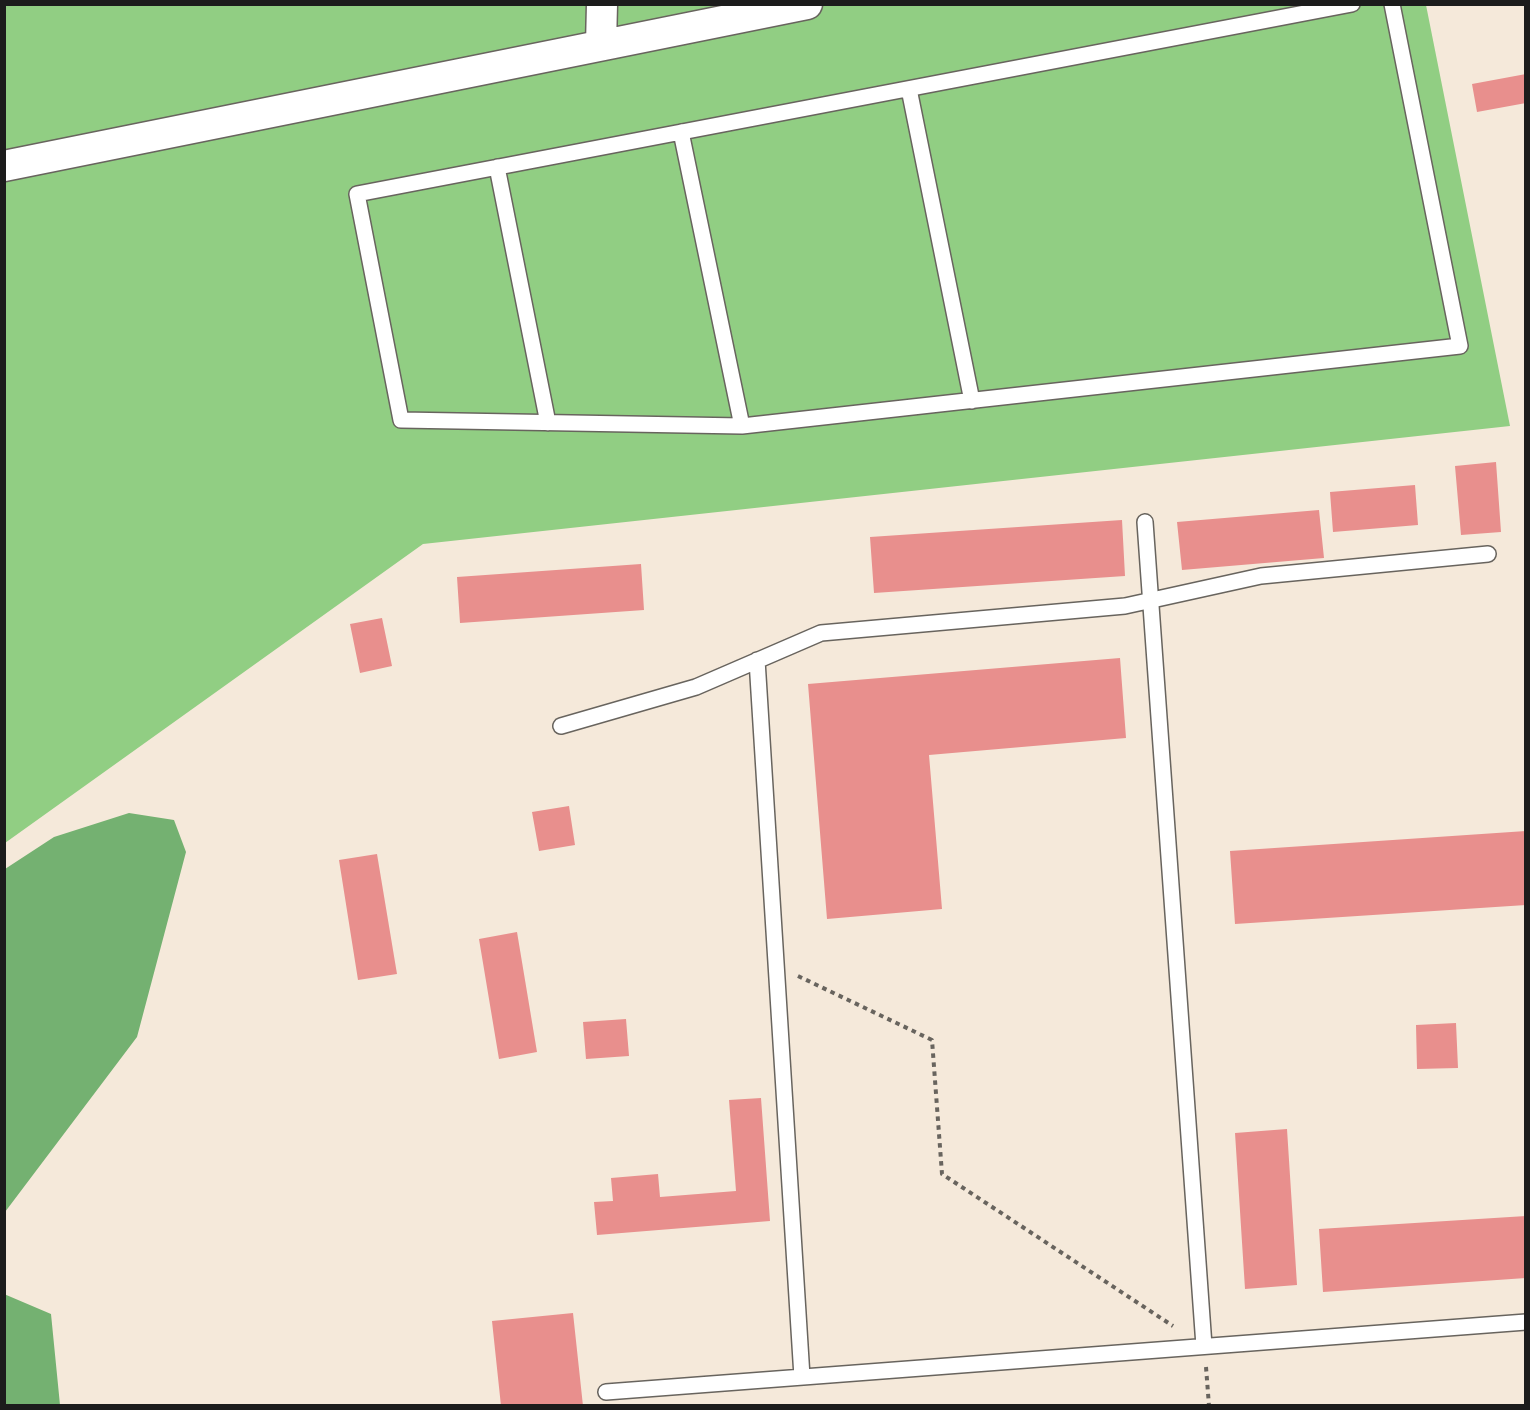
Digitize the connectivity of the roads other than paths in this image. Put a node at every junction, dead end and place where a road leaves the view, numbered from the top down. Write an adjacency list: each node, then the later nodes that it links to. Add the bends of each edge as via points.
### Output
1 (602, 4): 6 (street)
2 (807, 4): 6 (street)
3 (1352, 4): 5 (lane)
4 (1392, 4): 11 (lane, via 1460,346)
5 (1298, 10): 7 (lane)
6 (601, 45): 9 (street)
7 (909, 89): 8 (lane); 11 (lane)
8 (681, 132): 10 (lane); 13 (lane)
9 (4, 166)
10 (497, 167): 12 (lane); 12 (lane, via 357,194 400,420)
11 (972, 401): 13 (lane)
12 (548, 423): 13 (lane)
13 (742, 426)
14 (1145, 522): 16 (lane)
15 (1488, 554): 16 (lane, via 1261,576)
16 (1151, 601): 17 (lane, via 821,633); 20 (lane)
17 (757, 660): 18 (lane, via 696,687); 21 (lane)
18 (561, 726)
19 (1526, 1322): 20 (lane)
20 (1204, 1346): 21 (lane)
21 (802, 1377): 22 (lane)
22 (606, 1392)

